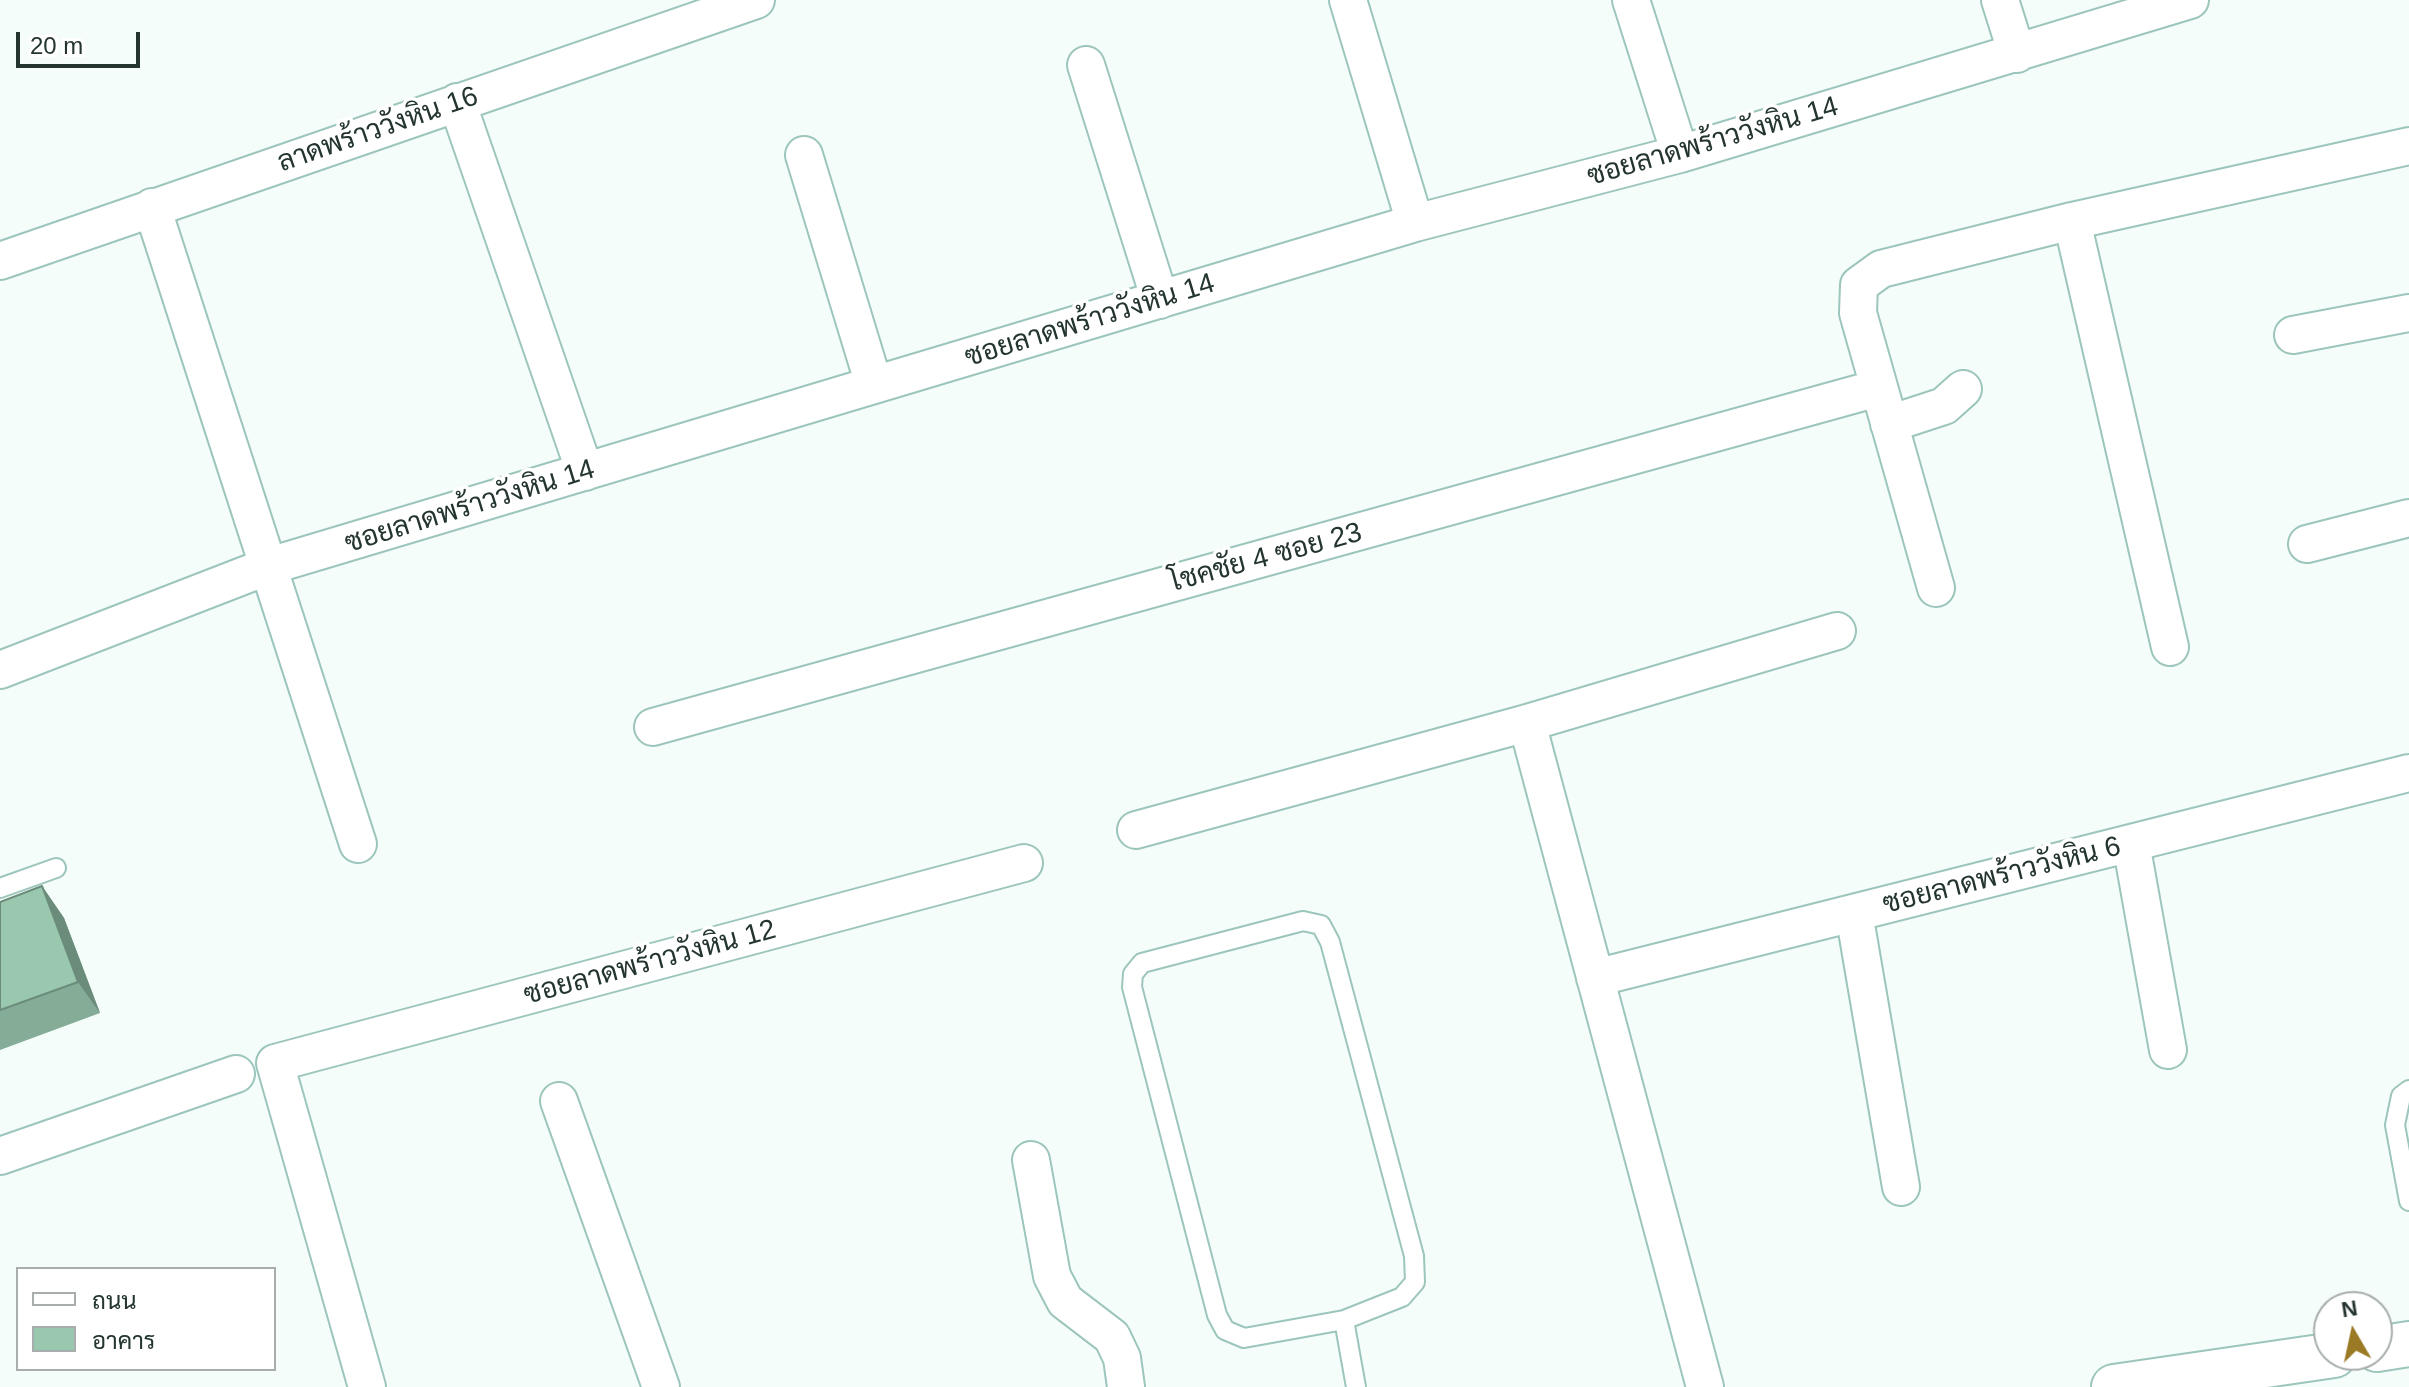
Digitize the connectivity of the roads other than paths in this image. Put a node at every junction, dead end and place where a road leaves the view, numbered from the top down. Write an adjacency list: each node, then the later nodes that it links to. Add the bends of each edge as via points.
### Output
1 (756, 0): 8 (street, ลาดพร้าววังหิน 16)
2 (1348, 0): 14 (street)
3 (1631, 0): 10 (street)
4 (2000, 0): 6 (street)
5 (2190, 0): 6 (street, ซอยลาดพร้าววังหิน 14)
6 (2017, 54): 10 (street, ซอยลาดพร้าววังหิน 14)
7 (1086, 65): 16 (street)
8 (457, 102): 12 (street, ลาดพร้าววังหิน 16); 23 (street)
9 (2409, 146): 13 (street)
10 (1680, 154): 14 (street, ซอยลาดพร้าววังหิน 14)
11 (804, 155): 19 (street)
12 (152, 207): 15 (street, ลาดพร้าววังหิน 16); 26 (street)
13 (2072, 221): 20 (street, via 1881,269 1859,285 1858,313); 29 (street)
14 (1415, 223): 16 (street, ซอยลาดพร้าววังหิน 14)
15 (0, 261)
16 (1160, 300): 19 (street, ซอยลาดพร้าววังหิน 14)
17 (2409, 313): 18 (street)
18 (2293, 335)
19 (874, 385): 23 (street, ซอยลาดพร้าววังหิน 14)
20 (1878, 388): 22 (street); 32 (street, โชคชัย 4 ซอย 23)
21 (1963, 389): 22 (street, via 1944,406)
22 (1889, 424): 27 (street)
23 (585, 472): 26 (street, ซอยลาดพร้าววังหิน 14)
24 (2409, 518): 25 (street)
25 (2307, 544)
26 (266, 567): 30 (street, ซอยลาดพร้าววังหิน 14); 36 (street)
27 (1936, 588)
28 (1837, 631): 31 (street)
29 (2170, 647)
30 (0, 670)
31 (1527, 723): 34 (street); 41 (street)
32 (653, 727)
33 (2409, 773): 35 (street, ซอยลาดพร้าววังหิน 6)
34 (1136, 830)
35 (2131, 843): 40 (street, ซอยลาดพร้าววังหิน 6); 42 (street)
36 (358, 844)
37 (1024, 863): 53 (street, ซอยลาดพร้าววังหิน 12, via 275,1063)
38 (56, 868): 39 (lane)
39 (0, 888)
40 (1854, 913): 41 (street, ซอยลาดพร้าววังหิน 6); 48 (street)
41 (1595, 978): 57 (street)
42 (2168, 1050)
43 (236, 1074): 46 (street)
44 (2409, 1090): 49 (lane, via 2401,1096 2395,1125)
45 (559, 1101): 54 (street)
46 (0, 1156)
47 (1031, 1160): 55 (street, via 1052,1276 1065,1301 1112,1337)
48 (1901, 1187)
49 (2409, 1201)
50 (1344, 1320): 50 (lane, via 1402,1297 1415,1282 1414,1256 1330,942 1321,925 1303,921 1142,963 1133,974 1132,987 1225,1330 1244,1338); 56 (lane)
51 (2313, 1362): 52 (main road)
52 (2271, 1376): 58 (main road)
53 (367, 1387)
54 (661, 1387)
55 (1126, 1387)
56 (1356, 1387)
57 (1705, 1387)
58 (2114, 1387)

